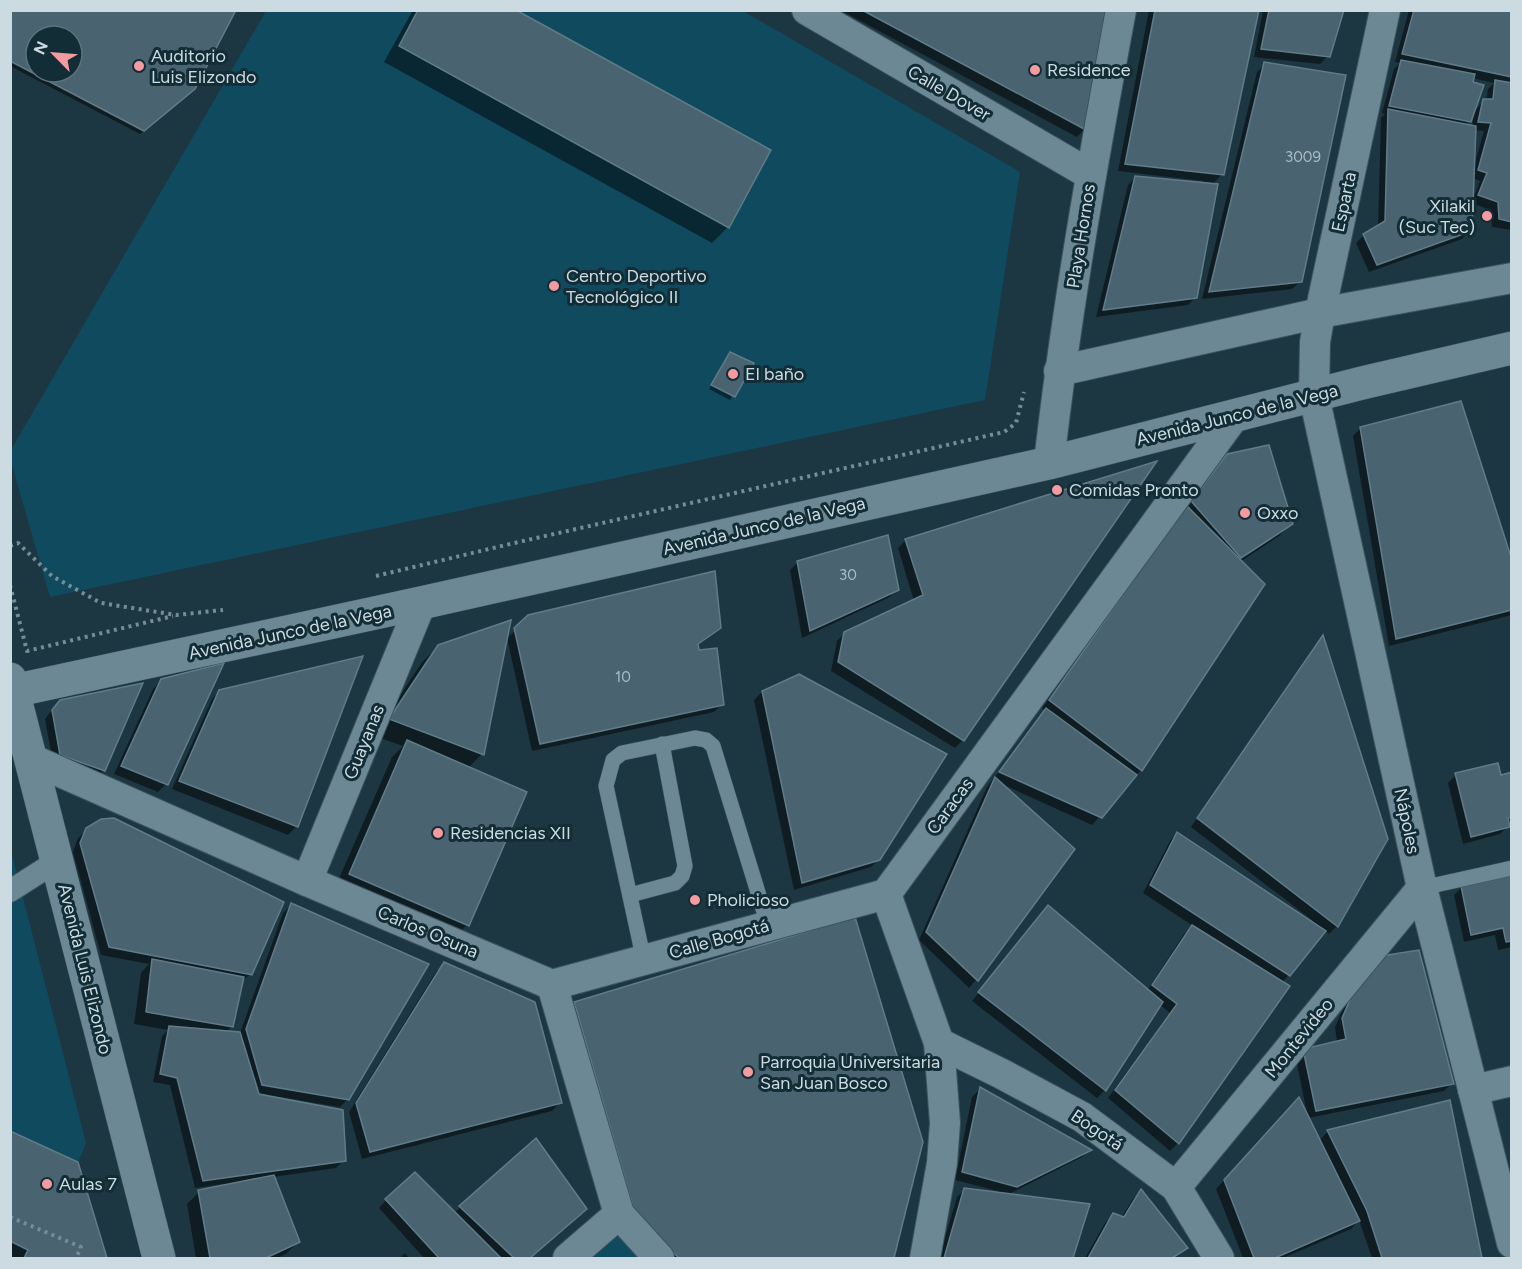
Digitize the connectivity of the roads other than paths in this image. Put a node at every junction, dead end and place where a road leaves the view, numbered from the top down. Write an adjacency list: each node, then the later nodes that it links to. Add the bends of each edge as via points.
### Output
1 (807, 10): 4 (street, Calle Dover)
2 (1121, 10): 4 (street, Playa Hornos)
3 (1385, 10): 6 (street, Esparta)
4 (1091, 175): 8 (street, Playa Hornos)
5 (1512, 278): 6 (street)
6 (1320, 313): 8 (street); 9 (street, Esparta)
7 (1512, 348): 9 (street, Avenida Junco de la Vega)
8 (1059, 371): 11 (street, Playa Hornos)
9 (1314, 396): 10 (street, Avenida Junco de la Vega); 19 (street, Nápoles)
10 (1235, 415): 11 (street, Avenida Junco de la Vega); 21 (street, Caracas)
11 (1049, 462): 12 (street, Avenida Junco de la Vega)
12 (421, 603): 13 (street, Avenida Junco de la Vega); 18 (street, Guayanas)
13 (12, 685): 15 (street, Avenida Luis Elizondo)
14 (662, 744): 22 (lane, via 685,866 675,882); 22 (lane, via 621,753 609,771 606,786); 23 (lane, via 695,738 713,746)
15 (31, 759): 16 (street, Avenida Luis Elizondo); 18 (street, Carlos Osuna)
16 (57, 861): 20 (street); 32 (street, Avenida Luis Elizondo)
17 (1512, 868): 19 (lane)
18 (307, 881): 25 (street, Carlos Osuna)
19 (1422, 888): 28 (street, Nápoles); 29 (street, Montevideo)
20 (10, 891)
21 (886, 894): 23 (street, Calle Bogotá); 26 (street)
22 (630, 895): 24 (lane)
23 (768, 925): 24 (street, Calle Bogotá)
24 (644, 961): 25 (street, Calle Bogotá)
25 (552, 985): 30 (street)
26 (939, 1043): 29 (street, Bogotá, via 1082,1117); 35 (street, via 945,1123)
27 (1512, 1081): 28 (street)
28 (1473, 1090): 31 (street, Nápoles)
29 (1176, 1187): 36 (street, Bogotá)
30 (619, 1214): 33 (street); 34 (street)
31 (1512, 1243)
32 (159, 1258)
33 (568, 1258)
34 (659, 1258)
35 (925, 1258)
36 (1220, 1258)

